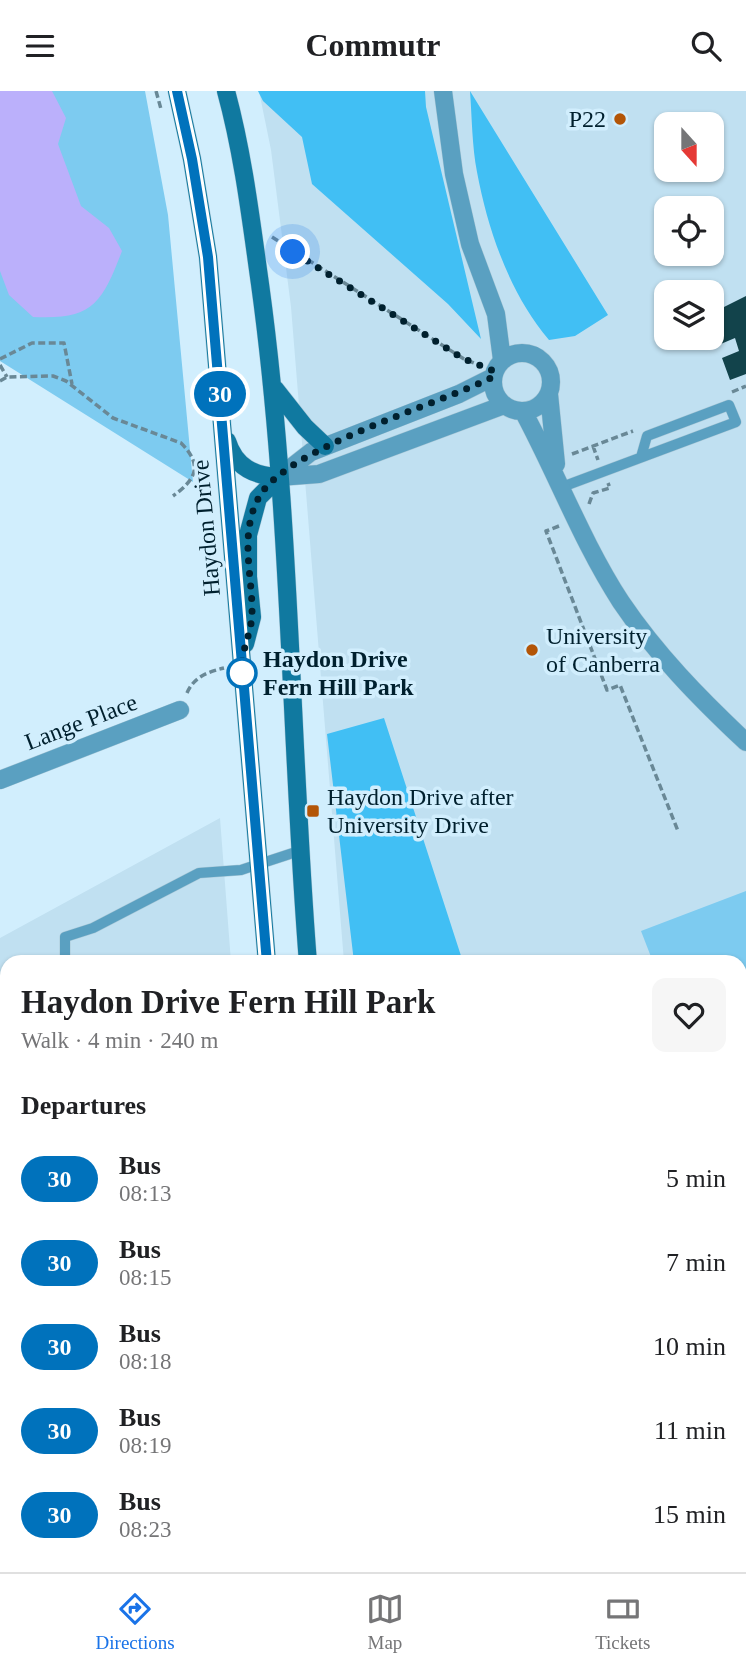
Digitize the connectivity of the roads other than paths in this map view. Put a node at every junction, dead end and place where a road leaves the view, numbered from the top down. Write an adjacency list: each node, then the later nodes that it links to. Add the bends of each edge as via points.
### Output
1 (177, 91): 11 (main road, Haydon Drive, via 208,257)
2 (226, 91): 7 (main road)
3 (443, 91): 4 (street, via 444,121 470,244)
4 (496, 314): 5 (street); 6 (street)
5 (525, 352): 6 (street); 8 (street, via 546,364 552,379)
6 (496, 369): 9 (street, via 494,392); 12 (street, via 459,394)
7 (275, 389): 12 (main road); 14 (main road)
8 (549, 394): 10 (street, via 541,404); 15 (street)
9 (504, 405): 10 (street); 14 (street, via 319,474)
10 (523, 411): 15 (street)
11 (222, 428): 14 (main road, via 238,463 260,476); 16 (main road, Haydon Drive)
12 (325, 446): 14 (street)
13 (641, 457): 13 (lane, via 736,422 729,405 647,436); 15 (lane, via 603,472)
14 (279, 477): 16 (main road, via 258,498 248,535 252,617); 20 (main road)
15 (560, 481): 18 (street, via 621,601 689,688)
16 (234, 663): 21 (main road, Haydon Drive)
17 (180, 710): 19 (street, Lange Place)
18 (746, 741)
19 (0, 780)
20 (299, 851): 21 (lane); 24 (main road)
21 (258, 862): 22 (lane, via 241,870 199,873 93,928 65,936); 23 (main road, Haydon Drive)
22 (65, 955)
23 (266, 955)
24 (307, 955)

